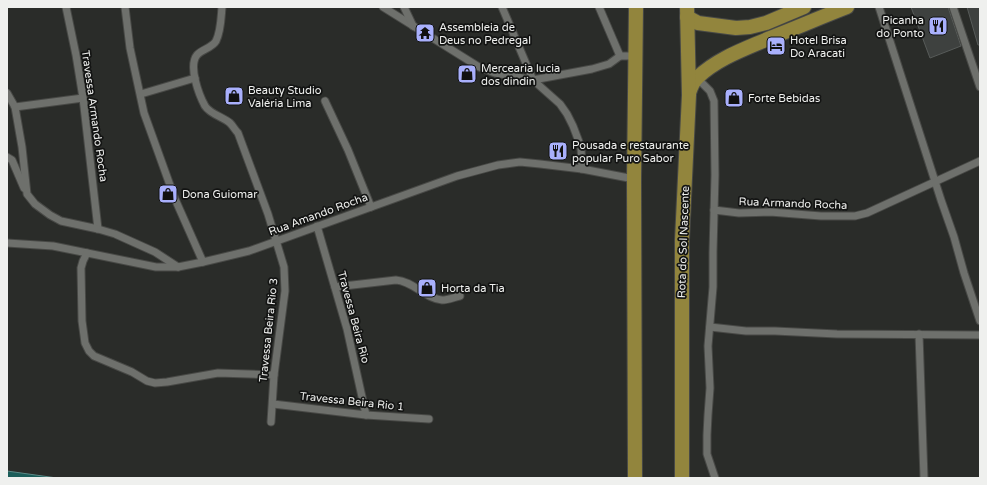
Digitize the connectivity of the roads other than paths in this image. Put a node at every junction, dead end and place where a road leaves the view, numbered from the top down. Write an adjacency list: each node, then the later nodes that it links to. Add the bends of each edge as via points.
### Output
1 (66, 7): 24 (street, Travessa Armando Rocha)
2 (125, 7): 22 (street, via 130,48)
3 (222, 7): 17 (street, Travessa Beira Rio 3, via 219,31 214,44 200,52 194,61)
4 (383, 7): 14 (street)
5 (404, 7): 14 (street)
6 (502, 7): 19 (street)
7 (599, 7): 15 (street)
8 (636, 7): 16 (highway)
9 (804, 7): 13 (highway, via 766,23 736,28 698,23)
10 (847, 7): 18 (highway, via 723,59)
11 (879, 7): 31 (street)
12 (953, 7): 20 (street)
13 (687, 12): 23 (highway, Rota do Sol Nascente)
14 (413, 26): 19 (street, via 479,66 495,73)
15 (620, 56): 16 (street); 19 (street, via 609,64 592,69)
16 (636, 56): 30 (highway)
17 (195, 78): 22 (street); 37 (street, Travessa Beira Rio 3, via 206,107 230,123 238,133)
18 (697, 78): 23 (highway); 34 (street, via 710,92 714,101)
19 (533, 80): 29 (street, via 560,104 567,114 581,147)
20 (980, 87)
21 (7, 93): 26 (street)
22 (141, 94): 40 (street, via 144,113 175,199)
23 (688, 95): 54 (highway, Rota do Sol Nascente, via 682,240)
24 (83, 98): 26 (street); 36 (street, Travessa Armando Rocha)
25 (325, 101): 33 (street)
26 (15, 107): 32 (street)
27 (7, 157): 32 (street, via 12,160)
28 (980, 161): 31 (street, Rua Armando Rocha)
29 (582, 169): 30 (street, Rua Amando Rocha); 33 (street, Rua Amando Rocha, via 520,162 498,165 458,176)
30 (634, 179): 53 (highway)
31 (935, 181): 34 (street, Rua Armando Rocha, via 911,194 855,216); 44 (street)
32 (27, 194): 36 (street, via 35,204 60,221)
33 (371, 207): 35 (street, Rua Amando Rocha)
34 (714, 210): 45 (street)
35 (317, 226): 37 (street, Rua Amando Rocha); 42 (street, Travessa Beira Rio)
36 (98, 229): 41 (street, via 155,252)
37 (276, 241): 40 (street, Rua Amando Rocha, via 249,251); 48 (street, Travessa Beira Rio 3, via 284,267 285,291)
38 (7, 243): 39 (street, Rua Amando Rocha, via 53,246)
39 (87, 252): 41 (street, Rua Amando Rocha, via 156,267); 48 (street, via 81,268 82,321 85,343 94,356 155,383 218,373)
40 (203, 262): 41 (street, Rua Amando Rocha)
41 (178, 267)
42 (335, 287): 43 (street, via 402,280 441,300); 50 (street, Travessa Beira Rio)
43 (460, 296)
44 (980, 321)
45 (710, 328): 46 (street); 55 (street, via 708,454)
46 (919, 334): 47 (street); 56 (street)
47 (980, 335)
48 (274, 375): 49 (street, Travessa Beira Rio 3)
49 (273, 404): 50 (street, Travessa Beira Rio 1); 52 (street, Travessa Beira Rio 3)
50 (366, 415): 51 (street, Travessa Beira Rio 1)
51 (429, 419)
52 (271, 422)
53 (635, 478)
54 (682, 478)
55 (715, 478)
56 (924, 478)

